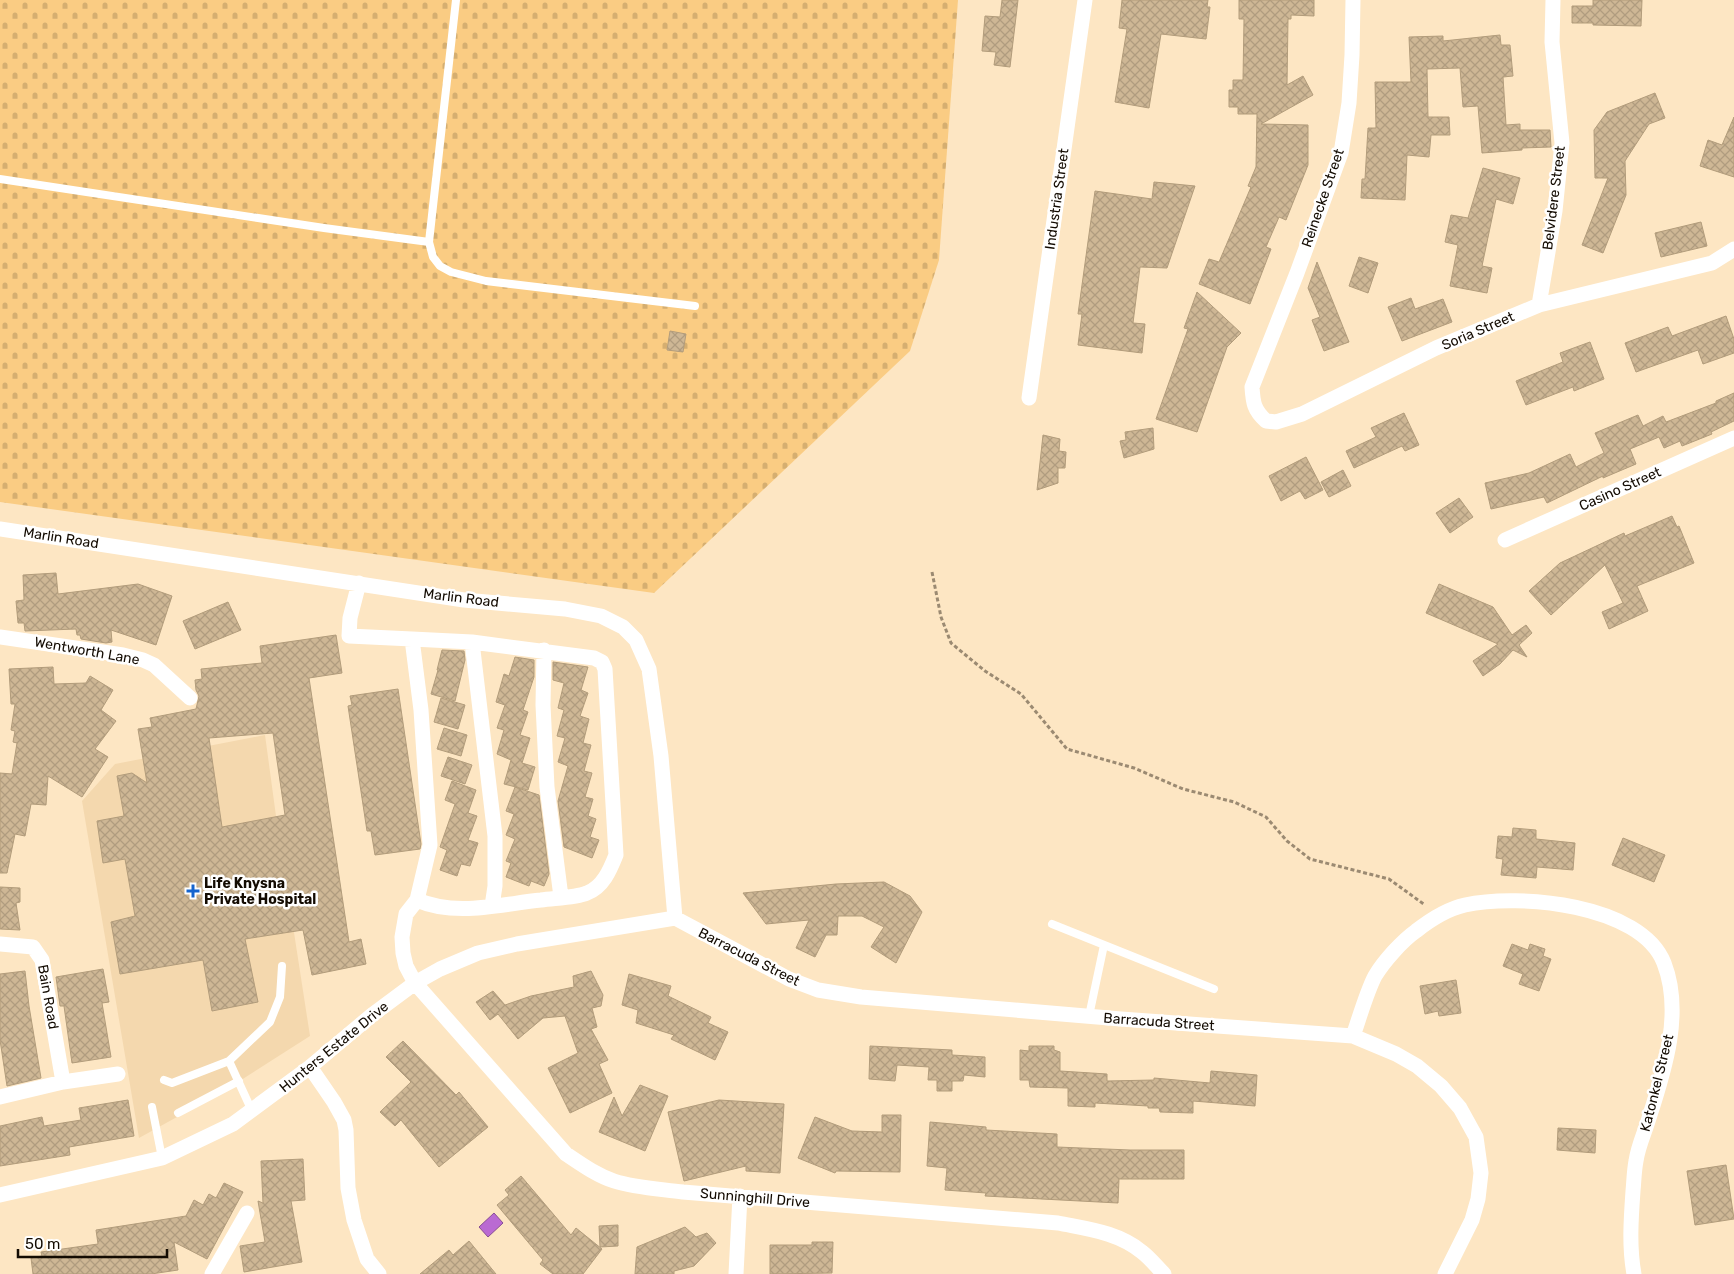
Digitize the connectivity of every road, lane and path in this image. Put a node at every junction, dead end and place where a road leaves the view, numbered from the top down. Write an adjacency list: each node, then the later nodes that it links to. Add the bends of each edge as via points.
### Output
1 (456, 0): 6 (lane)
2 (1085, 0): 11 (street, Industria Street)
3 (1353, 0): 10 (street, Reinecke Street, via 1349,104 1341,153)
4 (1553, 0): 8 (street, Belvidere Street, via 1552,42 1562,143 1555,211)
5 (0, 179): 6 (lane)
6 (429, 242): 9 (lane, via 433,257 440,266 486,281)
7 (1734, 250): 8 (street, Soria Street, via 1712,263)
8 (1539, 305): 10 (street, Soria Street, via 1436,348 1302,414 1276,422 1266,421 1259,414 1253,404)
9 (695, 306)
10 (1252, 387)
11 (1028, 398)
12 (1734, 438): 14 (street, Casino Street)
13 (0, 529): 16 (street, Marlin Road)
14 (1505, 540)
15 (932, 572): 25 (path, via 941,617 951,643 984,671 1021,694 1067,748 1134,768 1183,789 1234,802 1266,817 1287,841 1310,859 1389,879)
16 (358, 583): 18 (street, via 349,636); 26 (street, Marlin Road, via 464,600 565,609 601,616 623,627 636,640 649,669 660,746)
17 (0, 637): 21 (street, Wentworth Lane, via 143,660 154,665)
18 (412, 639): 19 (street); 23 (street, Sunninghill Drive, via 421,710 430,845)
19 (472, 642): 20 (street); 24 (street, via 495,836)
20 (544, 650): 22 (street, via 547,786); 22 (street, via 594,658 602,662 605,669 616,855 600,884 586,893)
21 (190, 698)
22 (561, 897): 24 (street)
23 (417, 900): 24 (street, via 439,907); 31 (street, Sunninghill Drive, via 406,914 402,937 406,966)
24 (492, 906)
25 (1439, 915): 34 (street, Katonkel Street, via 1398,947 1375,976); 54 (street, Katonkel Street, via 1465,905 1498,901 1538,901 1576,907 1631,927 1648,938 1664,962 1671,992 1672,1021 1653,1107 1636,1160 1630,1226)
26 (675, 918): 31 (street, Hunters Estate Drive, via 478,953 440,968); 33 (street, Barracuda Street, via 788,980 818,990 861,997)
27 (1052, 924): 29 (lane)
28 (0, 944): 40 (street, Bain Road, via 33,947 42,960)
29 (1104, 945): 32 (lane); 33 (lane)
30 (282, 966): 35 (lane, via 280,997 270,1022)
31 (415, 983): 36 (street, Hunters Estate Drive); 47 (street, Sunninghill Drive, via 566,1154 590,1170 614,1181 642,1186)
32 (1214, 989)
33 (1089, 1016): 34 (street, Barracuda Street)
34 (1353, 1036): 53 (street, Barracuda Street, via 1417,1066 1460,1108 1476,1137 1481,1173 1478,1199 1472,1220)
35 (229, 1061): 38 (lane, via 172,1083); 39 (lane)
36 (310, 1067): 43 (street, Hunters Estate Drive); 50 (street, via 344,1120 348,1188 354,1220 367,1259)
37 (118, 1074): 40 (street)
38 (164, 1080)
39 (239, 1081): 43 (lane); 44 (lane)
40 (63, 1082): 41 (street)
41 (0, 1097)
42 (152, 1107): 45 (lane)
43 (252, 1111): 45 (street, Hunters Estate Drive, via 233,1124)
44 (178, 1113)
45 (162, 1158): 46 (street, Hunters Estate Drive)
46 (0, 1196)
47 (740, 1196): 51 (street); 52 (street, Sunninghill Drive, via 1067,1225 1116,1236 1142,1251)
48 (247, 1213): 49 (street)
49 (212, 1274)
50 (380, 1274)
51 (736, 1274)
52 (1164, 1274)
53 (1445, 1274)
54 (1634, 1274)

